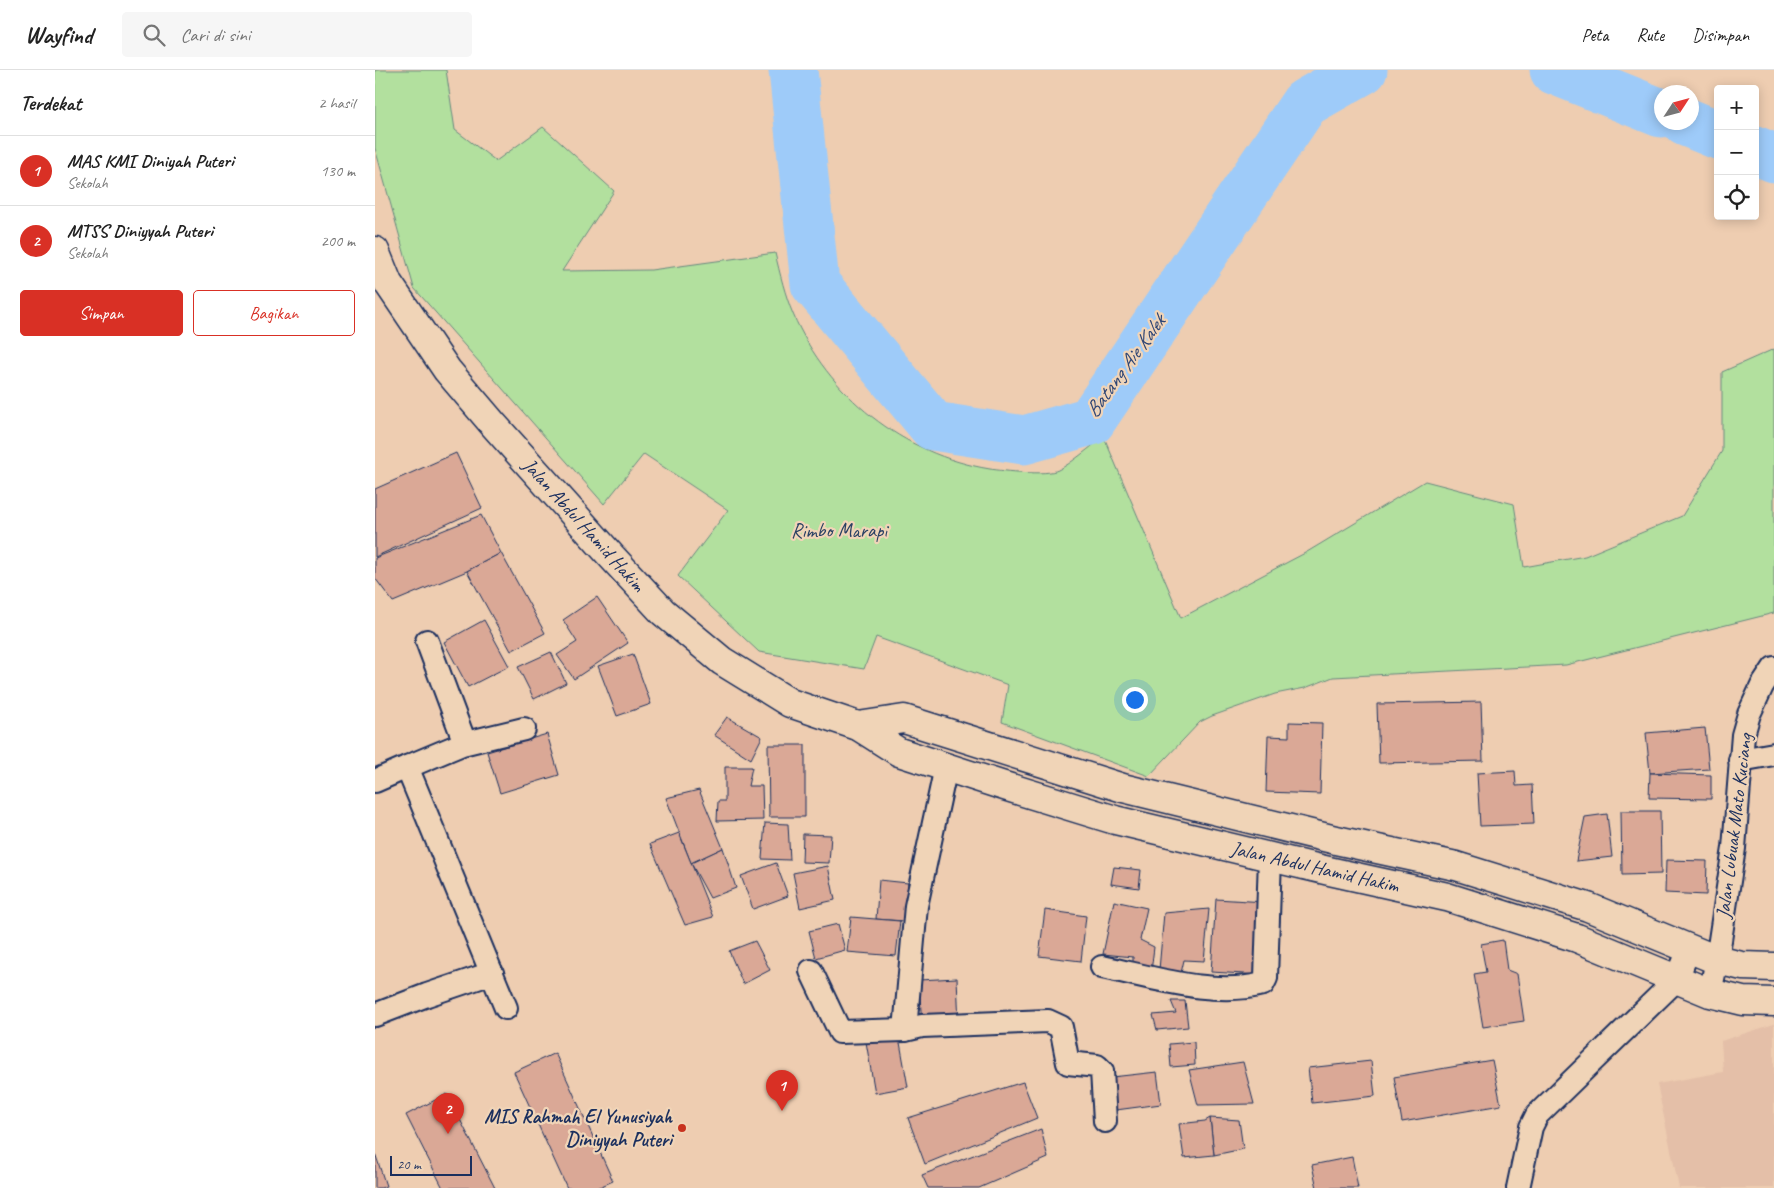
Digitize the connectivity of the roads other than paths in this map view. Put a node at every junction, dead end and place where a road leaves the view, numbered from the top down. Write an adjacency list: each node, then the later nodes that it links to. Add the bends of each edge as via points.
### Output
1 (375, 251): 2 (main road, Jalan Abdul Hamid Hakim)
2 (381, 286): 5 (main road, Jalan Abdul Hamid Hakim, via 458,383 663,612 722,662 791,703)
3 (427, 640): 7 (street)
4 (1774, 668): 9 (street, Jalan Lubuak Mato Kuciang, via 1749,714)
5 (858, 726): 11 (main road, Jalan Abdul Hamid Hakim, via 899,752); 13 (main road, Jalan Abdul Hamid Hakim, via 903,719 1123,788)
6 (524, 729): 7 (street)
7 (465, 743): 10 (street)
8 (1774, 754): 9 (street)
9 (1740, 760): 17 (street, Jalan Lubuak Mato Kuciang, via 1735,848)
10 (407, 767): 12 (street); 21 (street)
11 (946, 767): 14 (main road, Jalan Abdul Hamid Hakim, via 1115,820); 27 (street, via 916,906)
12 (375, 781)
13 (1336, 840): 15 (main road); 16 (main road, Jalan Abdul Hamid Hakim, via 1456,866 1588,907)
14 (1270, 857): 15 (main road, Jalan Abdul Hamid Hakim); 18 (street, via 1266,978 1263,984 1206,988)
15 (1329, 871): 22 (main road, Jalan Abdul Hamid Hakim, via 1447,897 1577,938)
16 (1689, 949): 17 (main road, Jalan Abdul Hamid Hakim); 22 (street)
17 (1717, 960): 19 (main road, Jalan Abdul Hamid Hakim, via 1742,966); 23 (street, Jalan Lubuak Mato Kuciang)
18 (1102, 967)
19 (1774, 967)
20 (811, 972): 27 (street, via 840,1032)
21 (492, 973): 25 (street); 26 (street)
22 (1677, 979): 23 (main road, Jalan Abdul Hamid Hakim); 29 (street, via 1537,1115 1531,1127)
23 (1710, 993): 24 (main road, Jalan Abdul Hamid Hakim, via 1743,1001)
24 (1774, 1002)
25 (506, 1008)
26 (375, 1013)
27 (905, 1030): 28 (street, via 932,1026 1055,1023 1061,1027 1068,1063 1097,1066 1102,1071)
28 (1105, 1121)
29 (1518, 1188)

